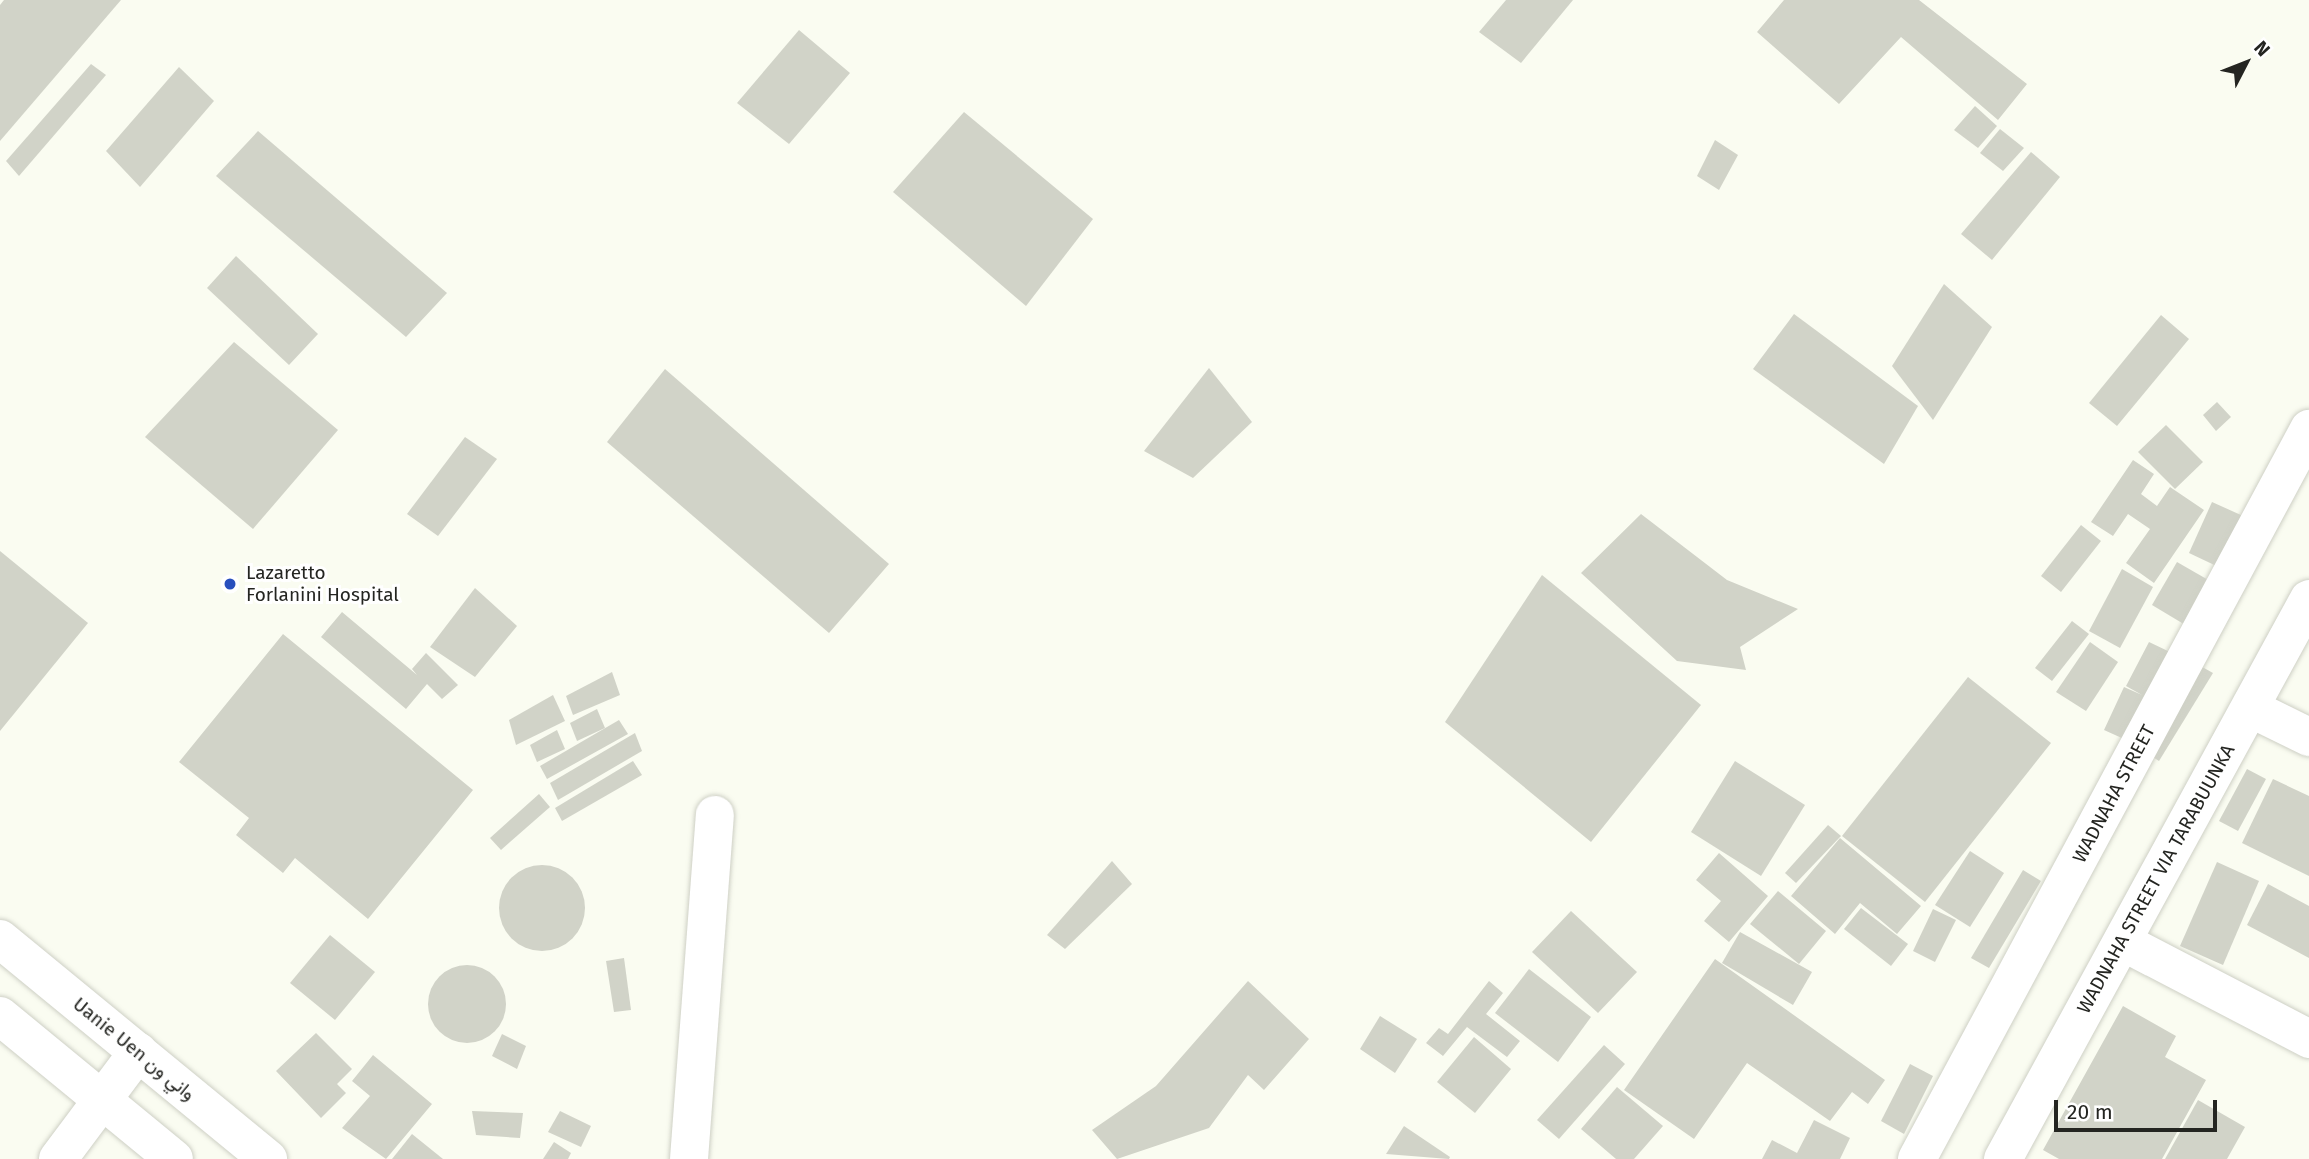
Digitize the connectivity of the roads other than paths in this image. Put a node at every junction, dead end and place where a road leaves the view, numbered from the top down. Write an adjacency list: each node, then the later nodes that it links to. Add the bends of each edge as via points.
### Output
1 (2309, 429): 16 (main road, WADNAHA STREET)
2 (2309, 599): 3 (main road, WADNAHA STREET VIA TARABUUNKA)
3 (2250, 708): 4 (main road); 7 (main road, WADNAHA STREET VIA TARABUUNKA)
4 (2309, 737)
5 (715, 815): 15 (main road)
6 (0, 939): 10 (main road, Uanie Uen واني ون)
7 (2123, 942): 9 (main road); 17 (main road, WADNAHA STREET VIA TARABUUNKA)
8 (0, 1016): 11 (main road)
9 (2309, 1039)
10 (138, 1052): 11 (main road); 14 (main road, Uanie Uen واني ون)
11 (105, 1102): 12 (main road); 13 (main road)
12 (58, 1159)
13 (174, 1159)
14 (268, 1159)
15 (689, 1159)
16 (1917, 1159)
17 (2003, 1159)

